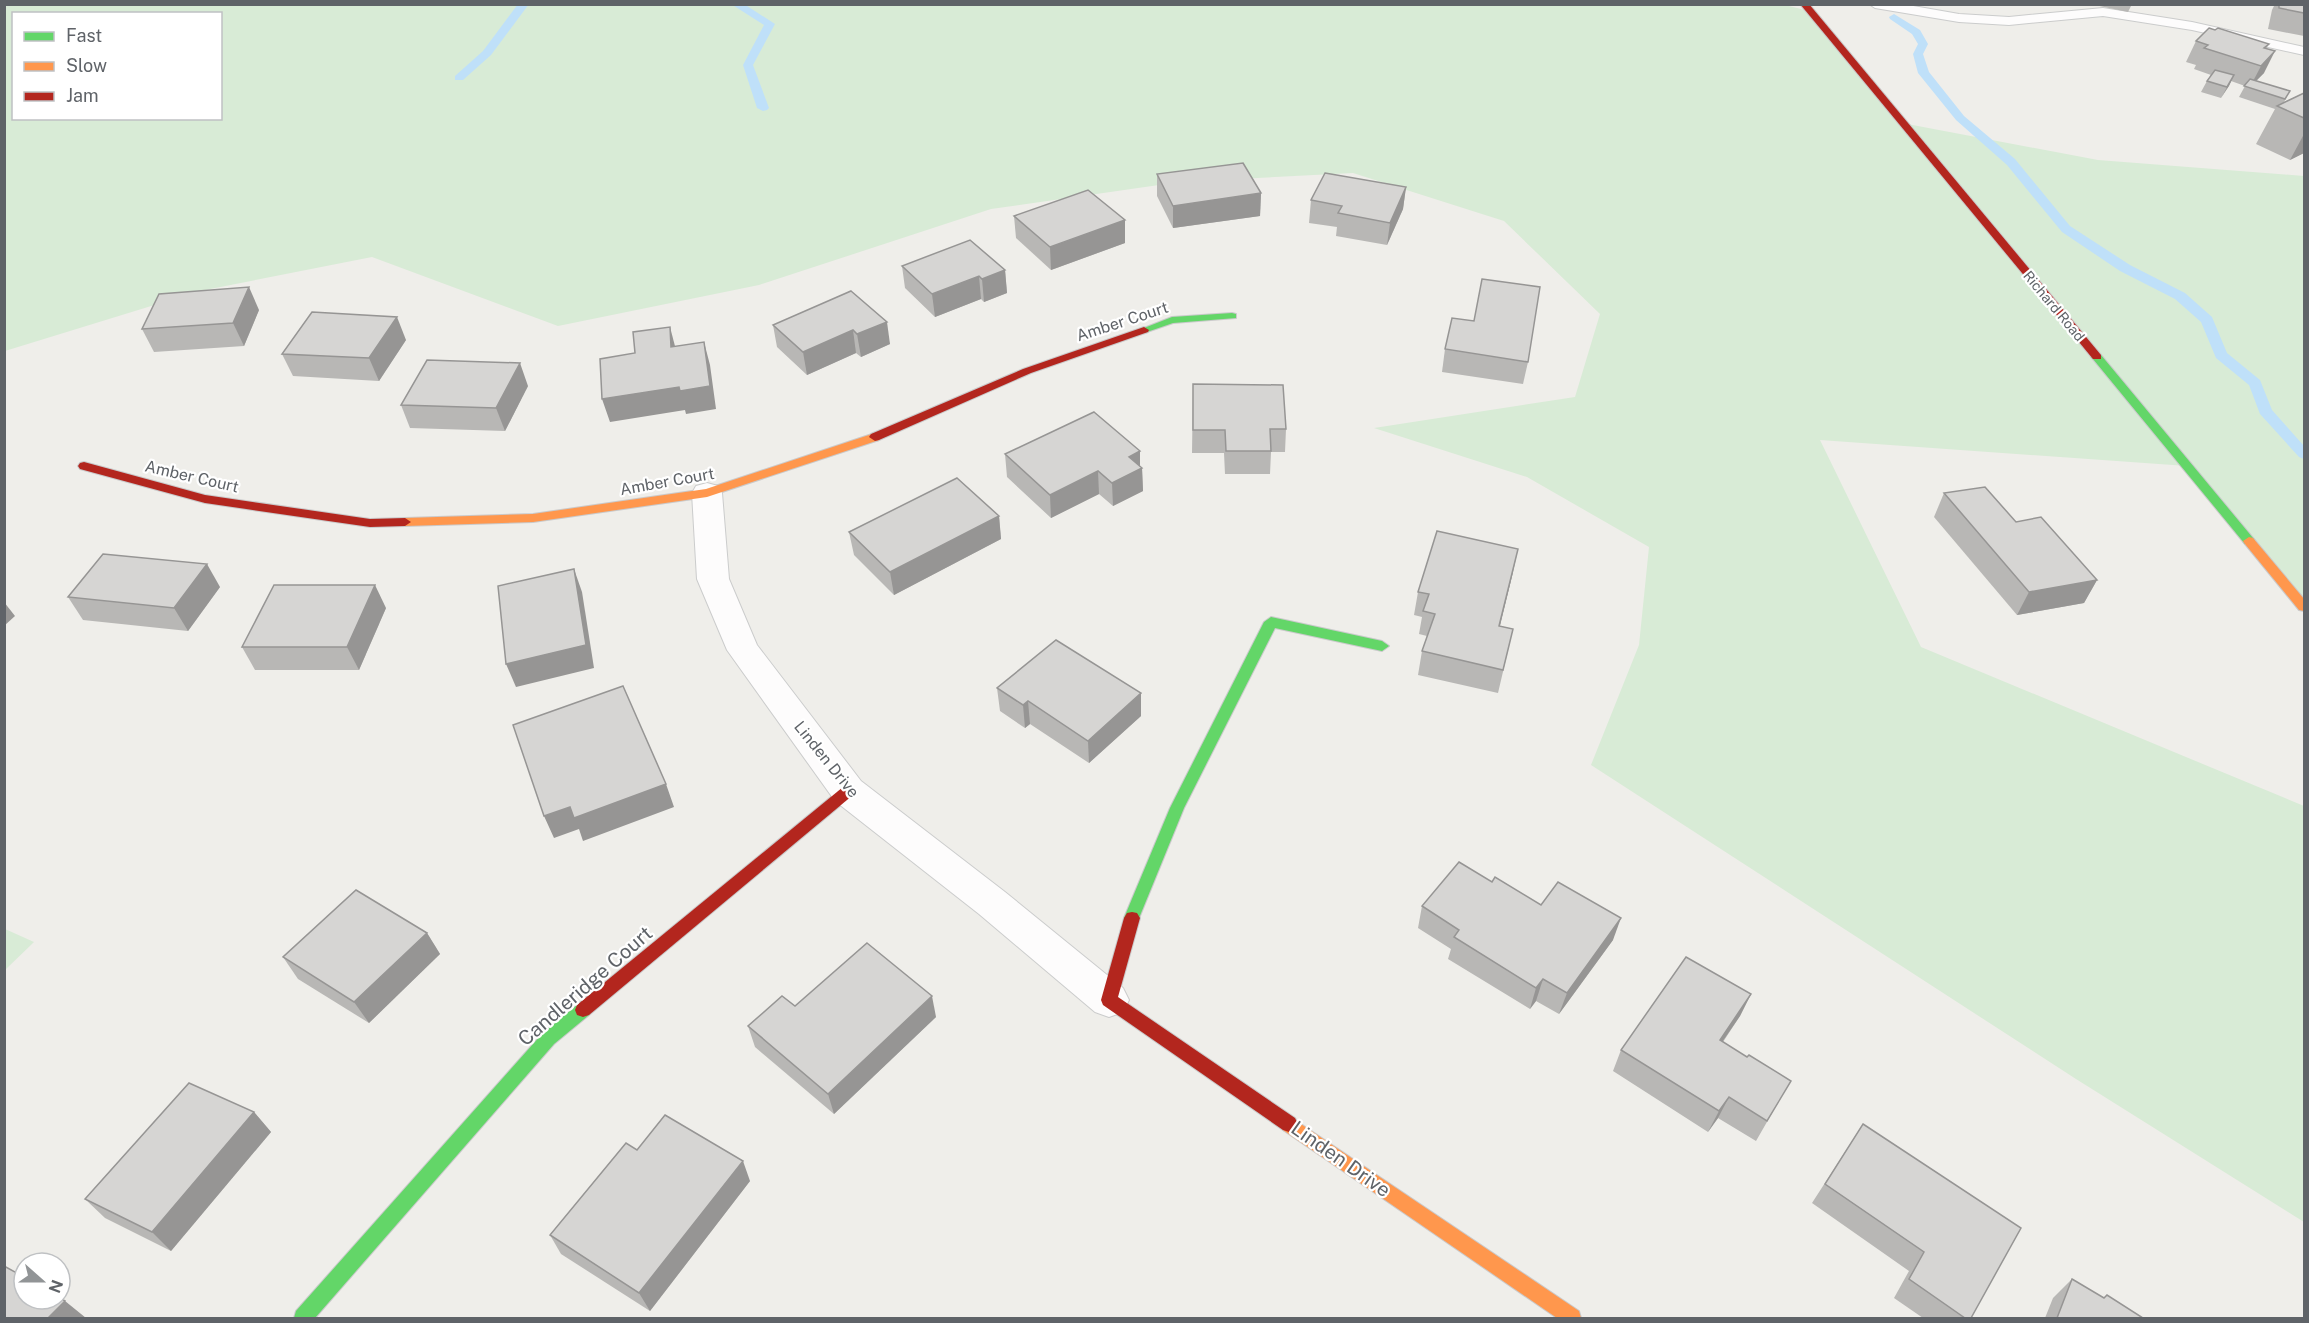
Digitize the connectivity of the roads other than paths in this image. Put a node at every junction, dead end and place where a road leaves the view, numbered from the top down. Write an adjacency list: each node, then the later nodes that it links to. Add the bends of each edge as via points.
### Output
1 (1804, 4): 8 (street, Richard Road)
2 (1875, 4): 3 (lane, via 1959,18 2009,21)
3 (2047, 11): 4 (lane, via 2103,12 2192,26)
4 (2304, 51)
5 (1232, 316): 7 (street, Amber Court, via 1172,320 1027,371 871,439)
6 (84, 466): 7 (street, Amber Court, via 205,499 370,523 533,518)
7 (707, 493): 10 (street, Linden Drive, via 713,579 743,650)
8 (2304, 608)
9 (1382, 645): 11 (street, via 1271,622 1177,808 1132,918)
10 (849, 791): 11 (street, Linden Drive); 12 (street, Candleridge Court, via 548,1039)
11 (1109, 1000): 13 (street, Linden Drive)
12 (303, 1318)
13 (1572, 1318)

